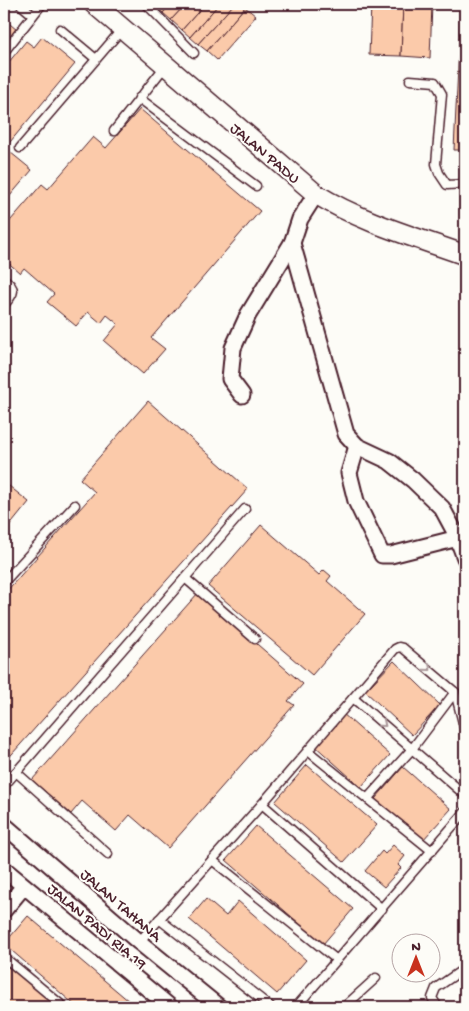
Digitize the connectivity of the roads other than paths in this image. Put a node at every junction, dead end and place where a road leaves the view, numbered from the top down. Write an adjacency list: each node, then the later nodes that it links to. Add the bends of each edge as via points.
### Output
1 (20, 4): 5 (lane)
2 (42, 4): 5 (lane)
3 (94, 4): 6 (street, JALAN PADU)
4 (146, 4): 9 (lane)
5 (33, 15): 8 (lane)
6 (123, 28): 10 (lane); 11 (street, JALAN PADU)
7 (60, 29): 10 (lane)
8 (4, 52)
9 (194, 52)
10 (96, 59): 15 (lane)
11 (166, 65): 13 (lane); 18 (street, JALAN PADU)
12 (410, 80): 16 (lane, via 435,82 442,94 436,164 447,184)
13 (139, 98): 14 (lane); 17 (lane)
14 (114, 131)
15 (20, 148)
16 (465, 184)
17 (256, 186)
18 (316, 194): 19 (street, via 300,219); 20 (street, JALAN PADU, via 374,222)
19 (292, 243): 23 (street, via 248,315 233,348 230,379); 24 (street, via 340,416 346,434)
20 (465, 255)
21 (4, 278): 22 (lane, via 14,289)
22 (4, 305)
23 (242, 395)
24 (357, 446): 27 (street, via 389,461 413,480 442,508); 27 (street, via 349,473 356,501 382,554 391,555)
25 (75, 505): 30 (lane)
26 (245, 510): 29 (lane)
27 (458, 538): 28 (street)
28 (465, 558)
29 (185, 578): 31 (lane); 37 (lane)
30 (4, 582)
31 (255, 639)
32 (456, 692): 33 (lane, one-way to 32, via 399,647); 34 (lane); 35 (lane)
33 (353, 698): 35 (lane, one-way to 35); 36 (lane)
34 (465, 731)
35 (412, 749): 39 (lane); 40 (lane)
36 (308, 751): 40 (lane); 41 (lane)
37 (16, 772): 38 (lane); 45 (lane)
38 (5, 782)
39 (465, 795)
40 (368, 798): 44 (lane)
41 (262, 804): 46 (lane); 49 (lane)
42 (465, 812): 44 (lane)
43 (4, 825): 52 (street, JALAN TAHANA)
44 (432, 851): 49 (lane)
45 (108, 854)
46 (212, 860): 51 (lane); 54 (lane)
47 (4, 869): 48 (street, JALAN PADI RIA 19)
48 (24, 886): 50 (street); 58 (street, JALAN PADI RIA 19)
49 (382, 909): 54 (lane)
50 (4, 910)
51 (159, 919): 52 (lane); 60 (lane)
52 (139, 942): 59 (street, JALAN TAHANA)
53 (4, 957): 57 (lane)
54 (337, 960): 61 (lane)
55 (465, 968): 63 (lane, via 436,988 432,998)
56 (376, 978): 62 (lane)
57 (64, 1007)
58 (170, 1007)
59 (219, 1007)
60 (271, 1007)
61 (296, 1007)
62 (344, 1007)
63 (438, 1007)

